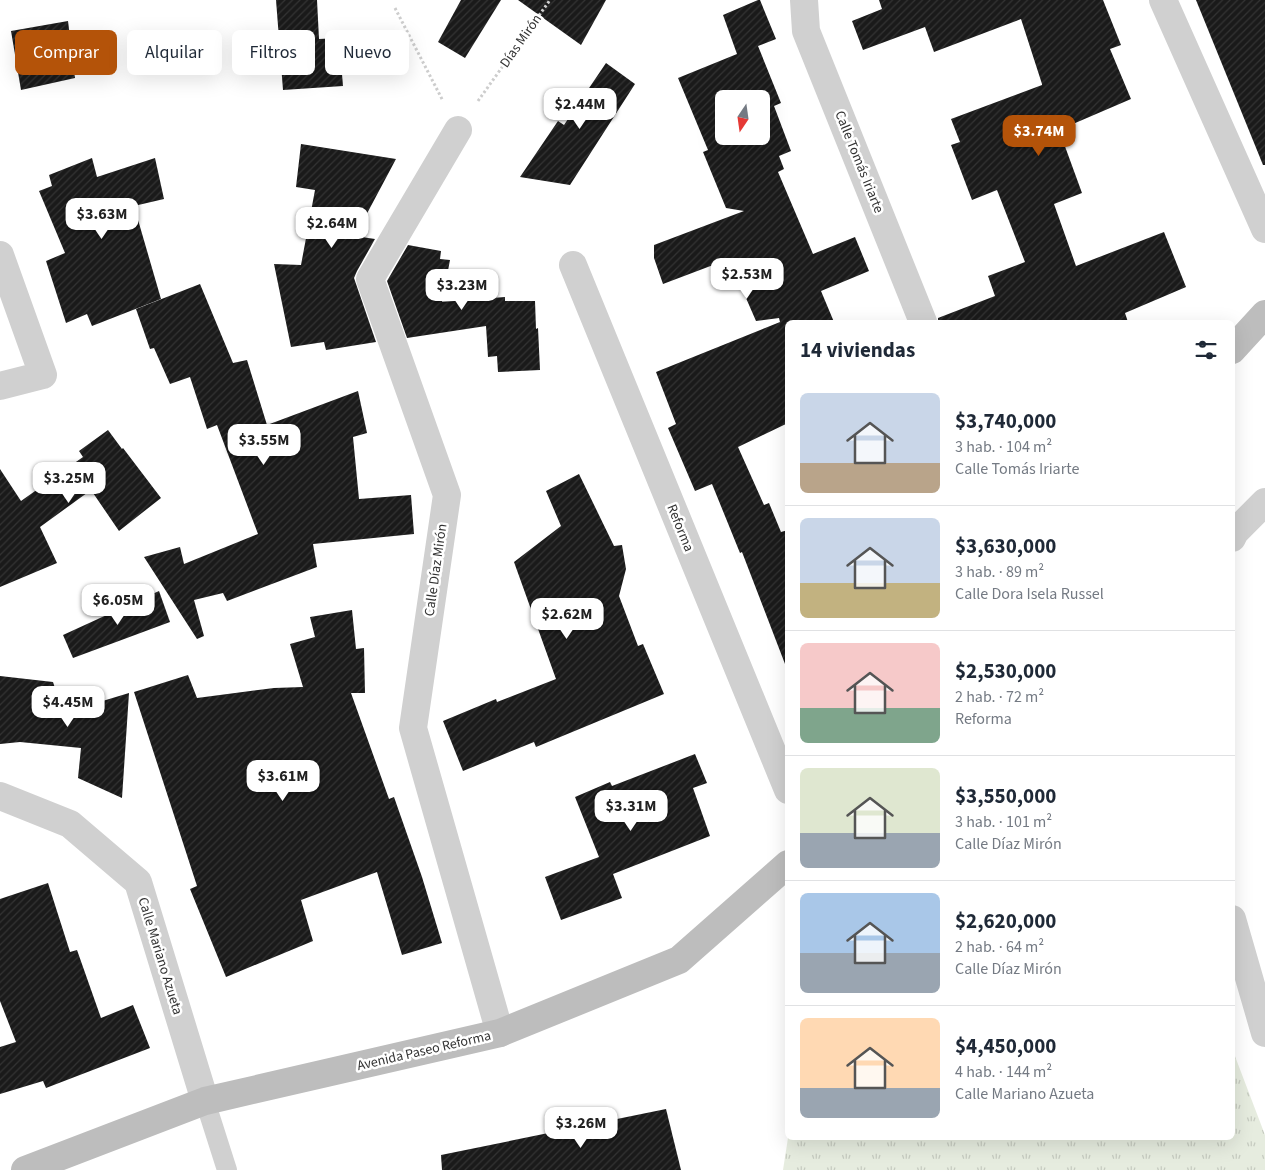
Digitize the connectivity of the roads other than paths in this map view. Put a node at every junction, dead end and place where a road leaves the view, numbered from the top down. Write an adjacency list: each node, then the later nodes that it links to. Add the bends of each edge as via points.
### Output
1 (804, 0): 8 (street, Calle Tomás Iriarte, via 806,30)
2 (1163, 0): 4 (street)
3 (458, 130): 17 (street, Calle Díaz Mirón, via 370,279 447,494 413,728)
4 (1265, 229)
5 (0, 255): 10 (street, via 43,375)
6 (573, 265): 13 (street, Reforma)
7 (1265, 314): 9 (main road)
8 (922, 320)
9 (1235, 347)
10 (0, 386)
11 (1265, 502): 12 (street)
12 (1235, 534)
13 (785, 783)
14 (0, 796): 19 (street, Calle Mariano Azueta, via 70,824 138,882)
15 (785, 867): 17 (main road, Avenida Paseo Reforma, via 679,960)
16 (1235, 929): 18 (street)
17 (500, 1033): 19 (main road, Avenida Paseo Reforma)
18 (1265, 1033)
19 (205, 1101): 20 (main road, Avenida Paseo Reforma); 21 (lane)
20 (25, 1170)
21 (227, 1170)

